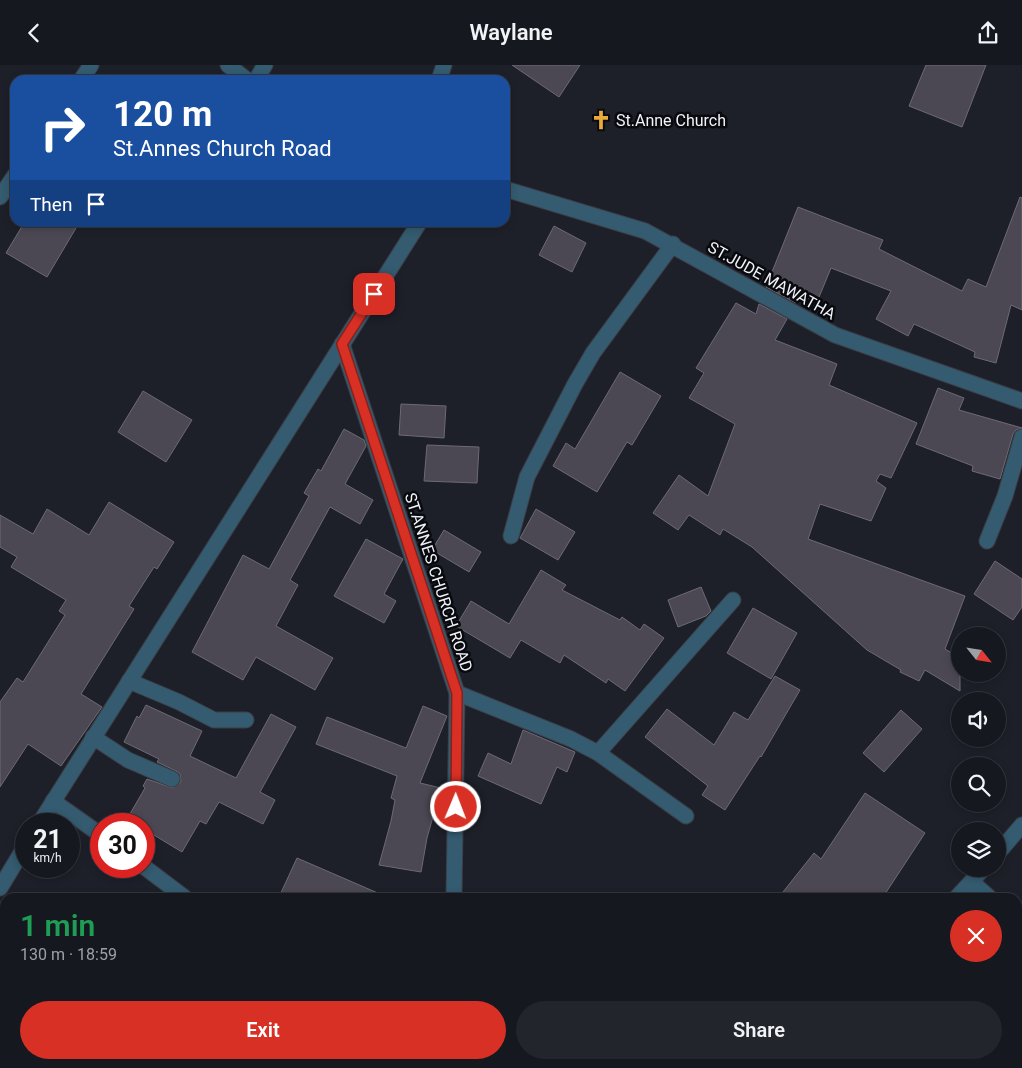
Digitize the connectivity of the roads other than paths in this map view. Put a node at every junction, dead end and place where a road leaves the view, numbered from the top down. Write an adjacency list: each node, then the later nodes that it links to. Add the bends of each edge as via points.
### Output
1 (228, 65): 2 (street)
2 (241, 75)
3 (10, 182): 5 (street)
4 (510, 190): 7 (street, ST.JUDE MAWATHA, via 646,231)
5 (0, 197)
6 (413, 227): 8 (street)
7 (673, 245): 9 (street, ST.JUDE MAWATHA, via 834,335); 11 (street, via 593,353 575,384 527,477)
8 (342, 344): 14 (street); 15 (street, ST.ANNES CHURCH ROAD)
9 (1022, 401)
10 (1022, 437): 12 (street)
11 (511, 536)
12 (987, 541)
13 (733, 600): 18 (street)
14 (128, 681): 16 (street, via 214,720); 17 (street)
15 (457, 693): 18 (street, via 572,739); 32 (street, ST.ANNES CHURCH ROAD)
16 (246, 720)
17 (93, 737): 19 (street, via 128,759); 20 (street)
18 (598, 753): 22 (street)
19 (172, 779)
20 (53, 801): 21 (street); 24 (street)
21 (46, 813)
22 (686, 816)
23 (1022, 825): 25 (street)
24 (90, 827)
25 (1006, 844)
26 (15, 863): 30 (street)
27 (155, 875): 31 (street)
28 (976, 877): 29 (street)
29 (972, 882): 33 (street); 34 (street)
30 (0, 888)
31 (179, 893)
32 (454, 893)
33 (961, 893)
34 (984, 893)

